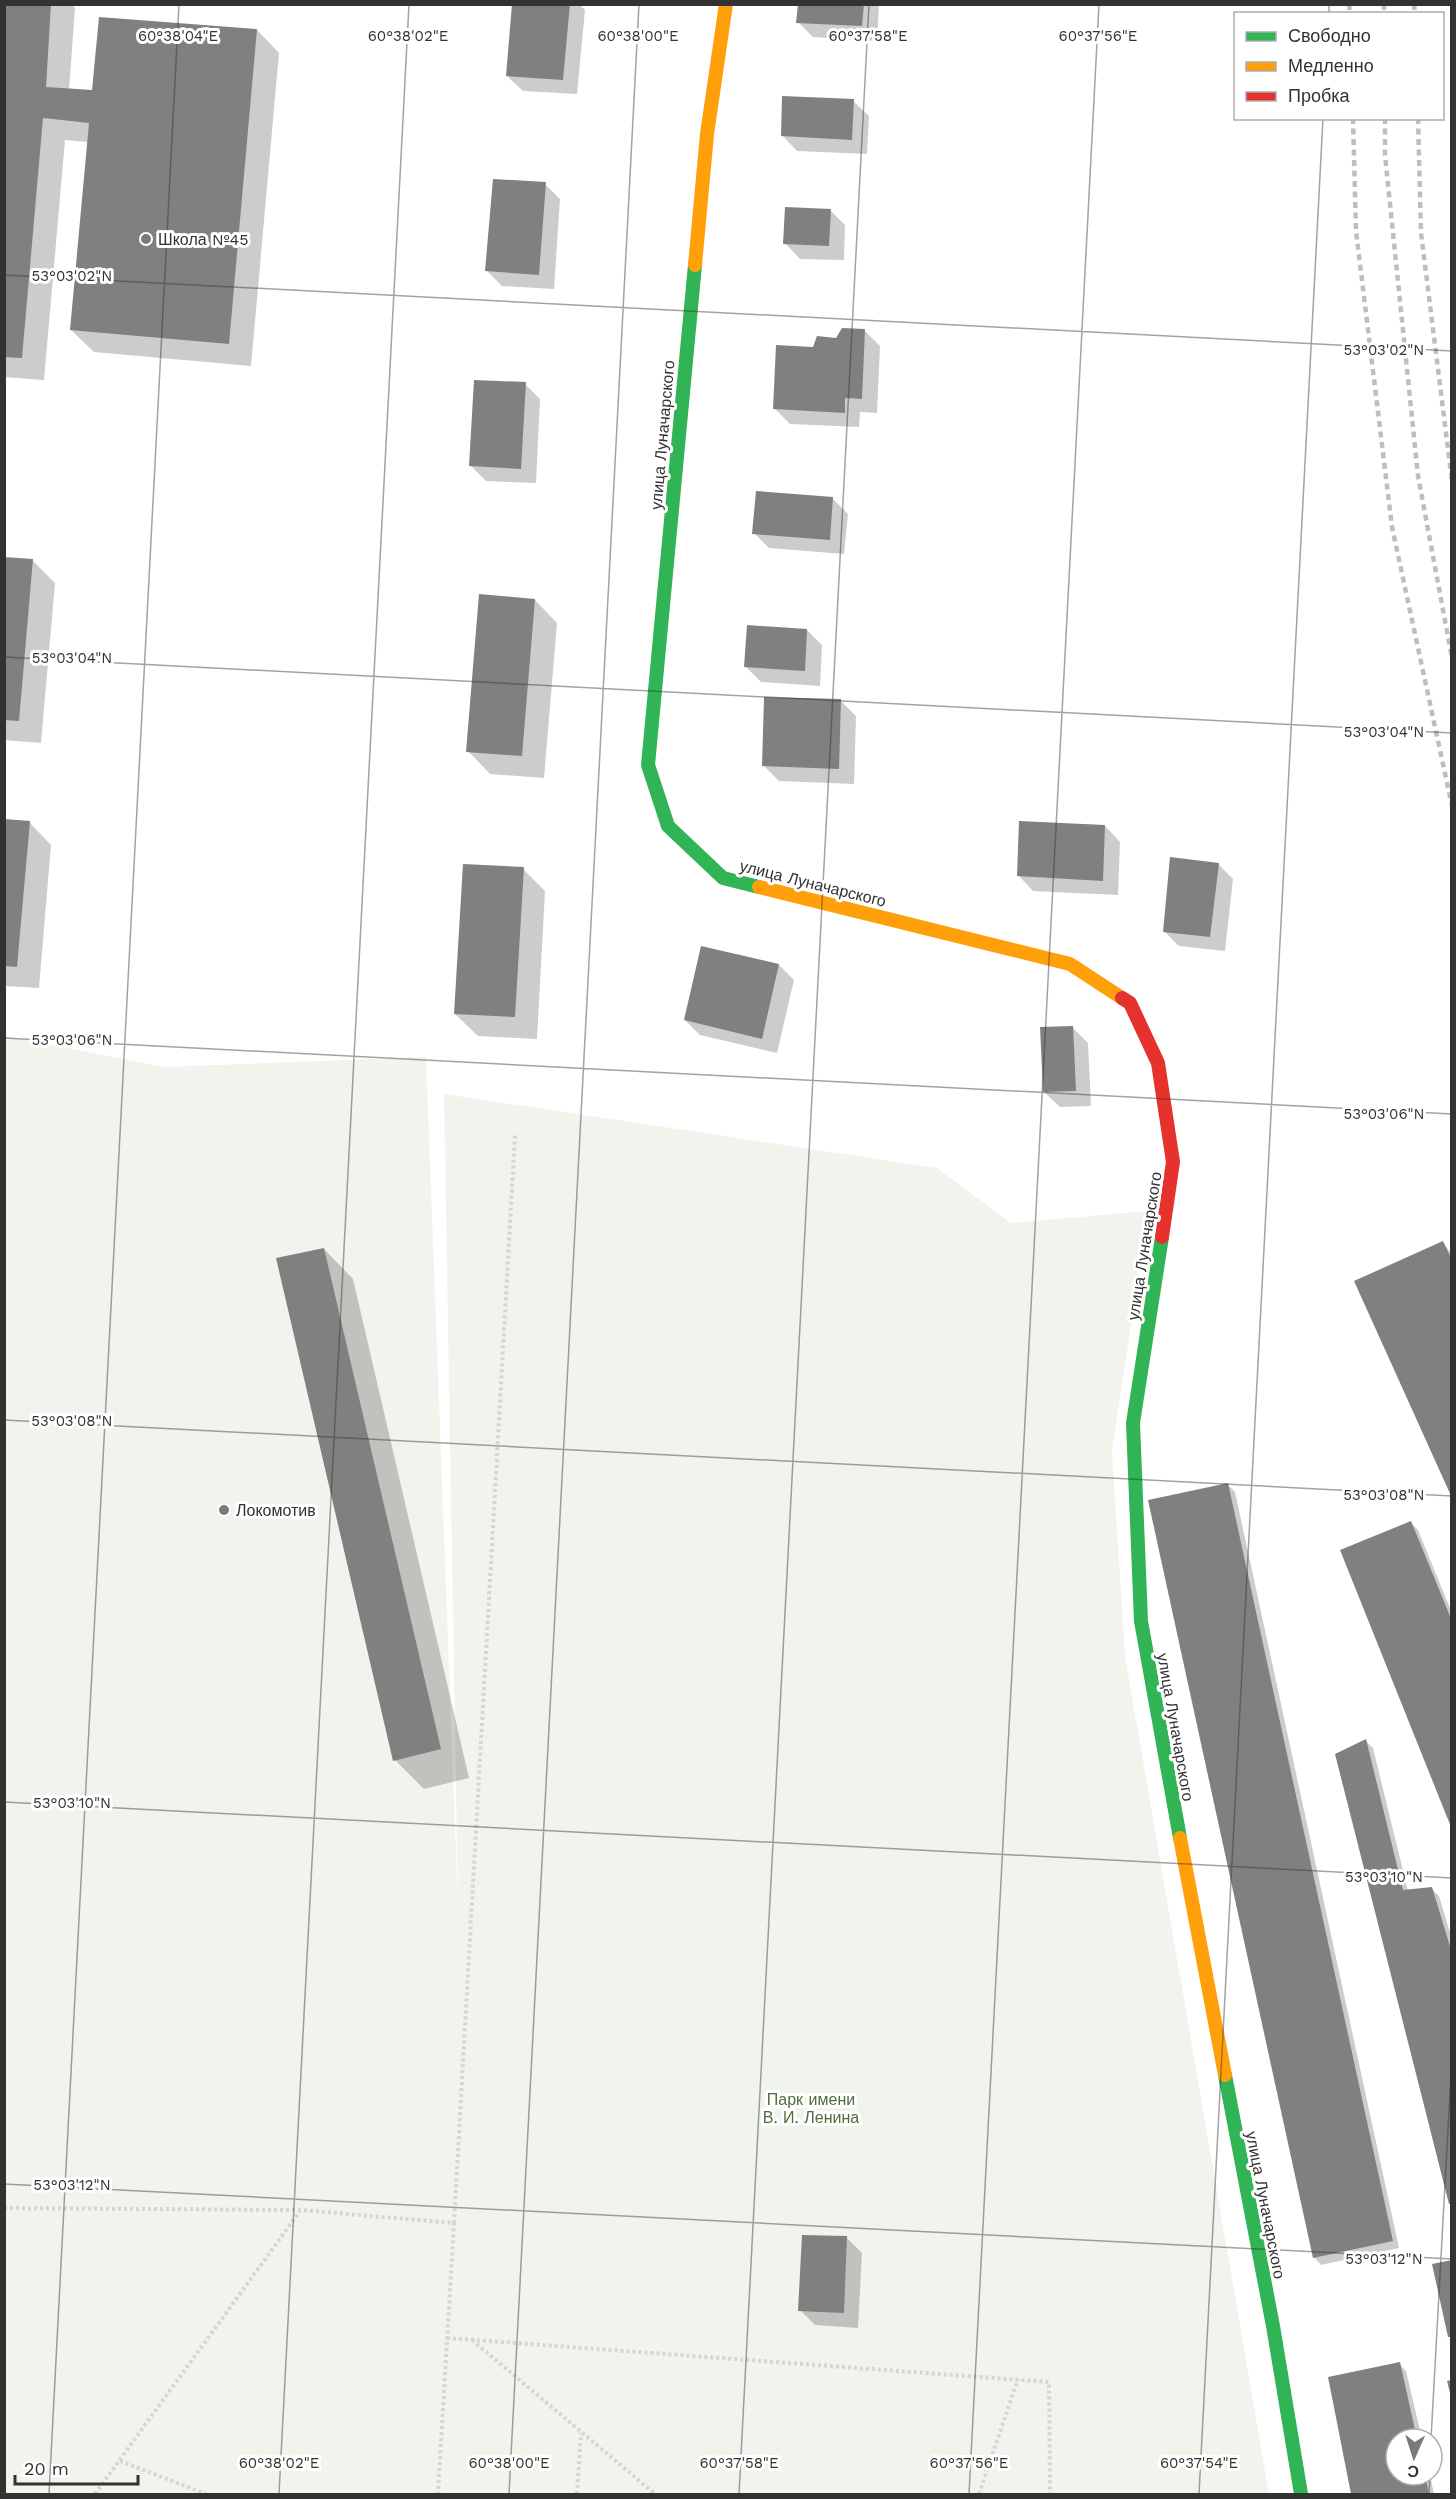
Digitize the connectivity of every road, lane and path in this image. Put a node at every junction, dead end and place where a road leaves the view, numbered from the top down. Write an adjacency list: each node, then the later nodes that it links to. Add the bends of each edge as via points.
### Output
1 (726, 4): 18 (street, улица Луначарского, via 707,134 648,765 668,826 723,878 1070,964 1130,1003 1158,1063 1173,1162 1133,1423 1141,1621)
2 (515, 1135): 5 (path)
3 (4, 2208): 4 (path)
4 (300, 2210): 5 (path); 10 (path)
5 (454, 2223): 6 (path)
6 (447, 2338): 7 (path); 13 (path)
7 (471, 2340): 8 (path); 9 (path)
8 (1018, 2379): 16 (path); 17 (path, via 1049,2382)
9 (581, 2432): 14 (path); 15 (path)
10 (119, 2461): 11 (path); 12 (path)
11 (95, 2494)
12 (206, 2494)
13 (438, 2494)
14 (577, 2494)
15 (655, 2494)
16 (979, 2494)
17 (1050, 2494)
18 (1301, 2494)

